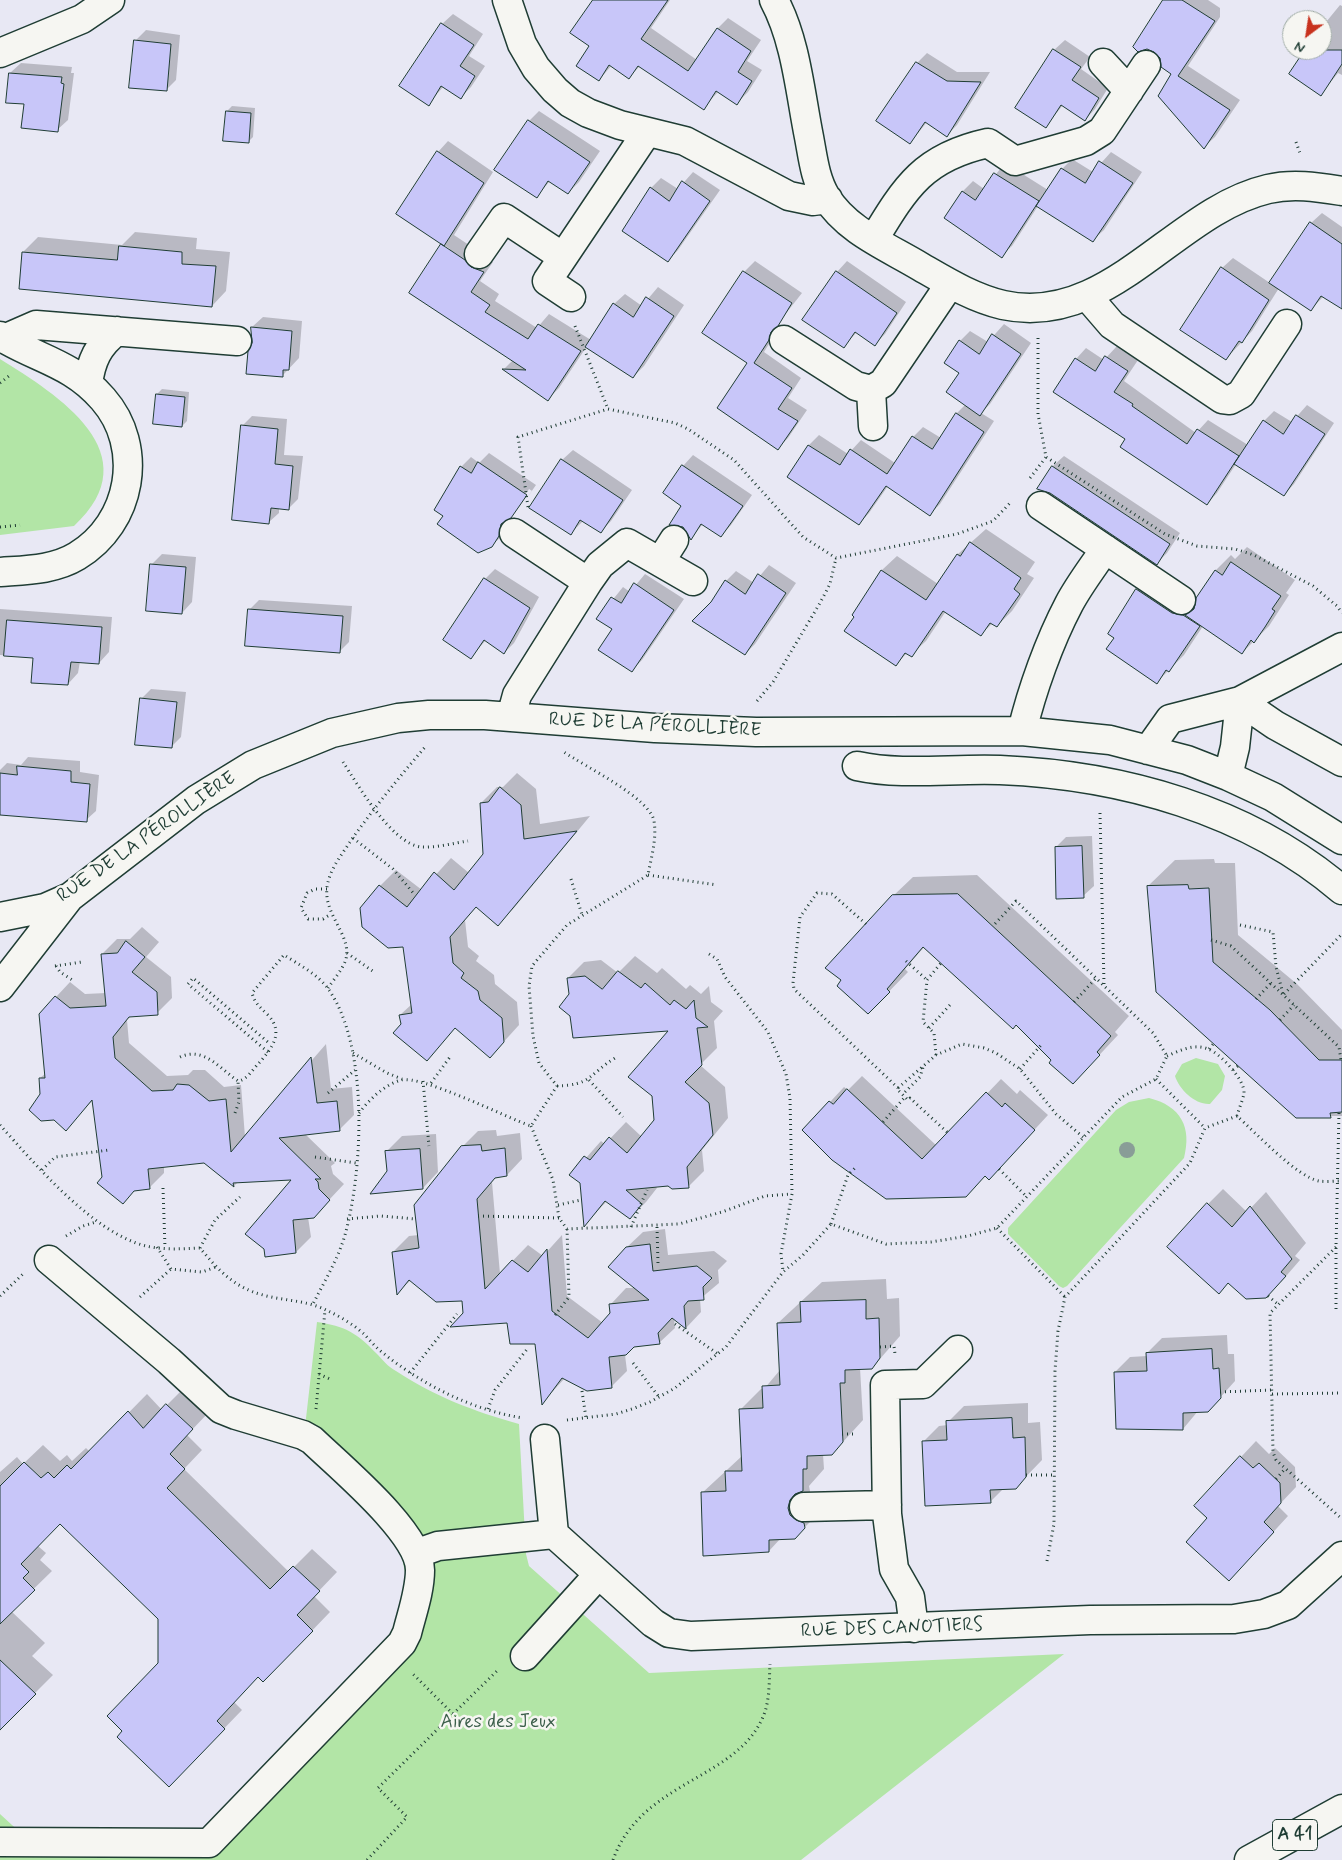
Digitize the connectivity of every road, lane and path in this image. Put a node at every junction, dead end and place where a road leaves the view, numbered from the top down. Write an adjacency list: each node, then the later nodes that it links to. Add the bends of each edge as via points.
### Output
1 (110, 0): 4 (main road, via 82,19)
2 (507, 0): 8 (main road, via 522,44 536,68 555,90 588,112)
3 (774, 0): 12 (main road, via 786,26 815,172)
4 (0, 53)
5 (1103, 63): 7 (main road)
6 (1146, 65): 7 (main road)
7 (1129, 91): 9 (main road, via 1109,122 1095,136)
8 (647, 132): 12 (main road, via 684,141 789,196 814,201); 15 (main road)
9 (1015, 161): 10 (main road); 13 (main road, via 988,143 971,146 936,162 910,183)
10 (1039, 178)
11 (1341, 183): 17 (main road, via 1285,186 1232,201)
12 (828, 199): 13 (main road, via 837,213)
13 (874, 239): 16 (main road)
14 (479, 254): 15 (main road, via 504,218)
15 (563, 257): 18 (main road, via 547,281)
16 (950, 284): 19 (main road, via 986,300); 26 (main road, via 883,383)
17 (1086, 296): 19 (main road); 20 (main road, via 1112,324 1222,399 1230,400 1241,394)
18 (571, 297): 27 (path, via 574,322)
19 (1038, 308): 29 (path, via 1038,414)
20 (1287, 324)
21 (117, 331): 22 (main road, via 36,324); 24 (main road); 25 (main road, via 96,353)
22 (2, 338): 25 (main road, via 50,359)
23 (784, 340): 26 (main road, via 856,386)
24 (237, 341)
25 (88, 384): 39 (main road, via 115,416 124,436 128,476 116,514 106,530 77,556 41,568)
26 (871, 390): 28 (main road)
27 (608, 409): 31 (path, via 518,437); 38 (path, via 688,429 734,460 800,534)
28 (873, 426)
29 (1046, 457): 30 (path); 43 (path, via 1165,534 1197,546 1235,549 1254,555 1313,586)
30 (1029, 479)
31 (525, 483)
32 (1012, 500): 38 (path, via 993,521 957,534)
33 (1041, 506): 37 (main road)
34 (20, 525): 35 (path)
35 (0, 527)
36 (514, 533): 41 (main road)
37 (1105, 549): 42 (main road); 50 (main road, via 1062,619)
38 (836, 558): 46 (path, via 830,584 820,603 772,682 758,699)
39 (0, 572)
40 (693, 581): 41 (main road, via 667,551 627,543 600,564)
41 (588, 582): 48 (main road, via 517,695)
42 (1181, 600)
43 (1342, 613)
44 (1342, 647): 45 (main road)
45 (1240, 701): 52 (main road, via 1170,719); 53 (main road, via 1275,725); 55 (main road)
46 (756, 708)
47 (429, 715): 48 (main road, RUE DE LA PÉROLLIÈRE); 51 (main road, RUE DE LA PÉROLLIÈRE, via 398,718); 57 (path, via 426,745)
48 (511, 717): 49 (main road, RUE DE LA PÉROLLIÈRE)
49 (550, 721): 50 (main road, RUE DE LA PÉROLLIÈRE, via 756,732); 61 (path, via 559,748 627,791 651,815 654,840)
50 (1022, 731): 52 (main road, RUE DE LA PÉROLLIÈRE, via 1110,740)
51 (321, 737): 57 (path); 67 (main road, RUE DE LA PÉROLLIÈRE, via 230,778 196,800)
52 (1148, 750): 55 (main road, RUE DE LA PÉROLLIÈRE, via 1187,760)
53 (1342, 762)
54 (857, 766): 56 (main road, via 882,771 962,769 1039,772)
55 (1228, 776): 59 (main road, RUE DE LA PÉROLLIÈRE, via 1273,797)
56 (1100, 780): 65 (main road, via 1222,817 1280,847); 86 (path)
57 (374, 808): 58 (path); 60 (path, via 390,827 422,847)
58 (353, 838): 64 (path, via 332,871); 66 (path, via 393,869)
59 (1342, 840)
60 (468, 841)
61 (648, 875): 63 (path); 69 (path)
62 (571, 879): 69 (path)
63 (717, 885)
64 (327, 889): 68 (path); 68 (path, via 306,893 301,908 313,921)
65 (1342, 890)
66 (415, 895)
67 (70, 897): 70 (main road, RUE DE LA PÉROLLIÈRE, via 45,908); 87 (main road)
68 (331, 914): 76 (path)
69 (582, 915): 119 (path, via 567,925 532,966 529,986 539,1063)
70 (0, 917)
71 (866, 924): 120 (path, via 832,894 817,893 800,917 793,983 798,994)
72 (993, 926): 82 (path, via 1016,901)
73 (1240, 926): 89 (path, via 1273,932 1276,967)
74 (1342, 934): 89 (path)
75 (1211, 940): 85 (path, via 1231,946)
76 (347, 953): 81 (path); 88 (path, via 342,968)
77 (709, 954): 145 (path, via 717,959 725,977 768,1032 786,1074 790,1098)
78 (906, 961): 83 (path)
79 (82, 962): 84 (path, via 54,966)
80 (941, 963): 83 (path)
81 (374, 972)
82 (1097, 978): 86 (path); 91 (path)
83 (927, 980): 95 (path, via 923,1022)
84 (74, 981)
85 (1272, 983): 89 (path); 90 (path)
86 (1104, 984): 103 (path, via 1153,1033)
87 (0, 987)
88 (328, 988): 100 (path, via 284,955 252,994 257,1006 274,1023 276,1039); 101 (path, via 342,1016)
89 (1283, 994): 93 (path)
90 (1256, 999)
91 (1074, 1002)
92 (950, 1005): 95 (path)
93 (1294, 1005): 94 (path); 107 (path, via 1339,1047)
94 (1280, 1020)
95 (929, 1028): 102 (path, via 935,1037)
96 (269, 1043): 100 (path, via 193,978 188,984)
97 (1214, 1043): 99 (path)
98 (1042, 1044): 110 (path)
99 (1209, 1049): 103 (path, via 1188,1048); 112 (path)
100 (268, 1052): 116 (path, via 246,1078)
101 (353, 1053): 111 (path); 114 (path)
102 (936, 1055): 108 (path); 110 (path, via 962,1044 972,1045 996,1052)
103 (1166, 1056): 113 (path)
104 (180, 1057): 116 (path, via 197,1054 209,1058)
105 (450, 1057): 118 (path)
106 (615, 1058): 115 (path)
107 (1341, 1060)
108 (924, 1064): 120 (path); 121 (path, via 920,1077)
109 (1238, 1066): 112 (path)
110 (1020, 1069): 134 (path, via 1056,1114)
111 (356, 1070): 122 (path); 126 (path)
112 (1234, 1070): 127 (path, via 1244,1092)
113 (1156, 1079): 132 (path); 134 (path, via 1122,1098)
114 (403, 1080): 117 (path); 126 (path, via 370,1099)
115 (589, 1080): 119 (path, via 572,1086); 128 (path)
116 (238, 1081): 125 (path)
117 (423, 1082): 118 (path); 135 (path)
118 (430, 1084): 131 (path)
119 (557, 1086): 131 (path)
120 (898, 1088): 123 (path)
121 (905, 1092)
122 (328, 1093)
123 (906, 1097): 129 (path); 133 (path)
124 (1339, 1112): 142 (path)
125 (235, 1113)
126 (359, 1113): 138 (path)
127 (1237, 1116): 132 (path); 142 (path, via 1306,1176 1318,1181)
128 (623, 1118)
129 (883, 1122)
130 (0, 1125): 141 (path)
131 (531, 1126): 149 (path, via 553,1180)
132 (1205, 1128): 170 (path, via 1190,1163)
133 (948, 1133)
134 (1083, 1137): 146 (path)
135 (429, 1146)
136 (109, 1150): 141 (path, via 55,1157)
137 (315, 1157): 138 (path)
138 (356, 1163): 152 (path)
139 (855, 1168): 155 (path, via 848,1175)
140 (999, 1169): 146 (path)
141 (42, 1170): 154 (path)
142 (1340, 1181): 161 (path)
143 (163, 1188): 162 (path)
144 (647, 1190): 157 (path)
145 (792, 1194): 156 (path, via 765,1196 701,1219); 168 (path, via 782,1254)
146 (1026, 1196): 158 (path)
147 (240, 1198): 163 (path, via 215,1220)
148 (582, 1200): 149 (path)
149 (558, 1205): 151 (path)
150 (478, 1216): 151 (path)
151 (559, 1218): 159 (path)
152 (347, 1219): 153 (path, via 381,1216); 171 (path, via 345,1235 334,1263)
153 (416, 1219)
154 (97, 1222): 160 (path, via 138,1244); 164 (path, via 75,1230)
155 (831, 1224): 158 (path, via 886,1244 931,1242); 168 (path)
156 (657, 1227): 157 (path); 165 (path)
157 (631, 1228): 159 (path)
158 (997, 1228): 170 (path)
159 (567, 1229): 176 (path, via 569,1297)
160 (157, 1247): 162 (path); 167 (path)
161 (1336, 1247): 172 (path); 173 (path)
162 (165, 1248): 163 (path)
163 (200, 1248): 166 (path)
164 (55, 1250): 177 (main road)
165 (658, 1264)
166 (216, 1267): 167 (path, via 202,1272); 171 (path, via 226,1278 262,1295)
167 (171, 1269): 177 (path)
168 (783, 1272): 181 (path)
169 (1268, 1296): 172 (path)
170 (1065, 1297): 199 (path, via 1054,1371)
171 (313, 1304): 174 (path)
172 (1279, 1305): 188 (path, via 1270,1313)
173 (1336, 1309)
174 (325, 1310): 183 (path, via 363,1333 380,1352); 184 (path)
175 (457, 1314): 183 (path)
176 (555, 1315)
177 (118, 1317): 196 (main road, via 221,1409)
178 (675, 1324): 181 (path)
179 (528, 1348): 191 (path, via 495,1390)
180 (958, 1350): 201 (main road, via 923,1384 885,1385)
181 (718, 1354): 190 (path)
182 (633, 1363): 190 (path)
183 (410, 1373): 191 (path, via 452,1396)
184 (319, 1374): 185 (path); 196 (path)
185 (332, 1380)
186 (582, 1391): 193 (path)
187 (1220, 1392): 188 (path)
188 (1272, 1392): 189 (path); 197 (path, via 1273,1452)
189 (1342, 1393)
190 (659, 1397): 193 (path, via 616,1414)
191 (488, 1409): 192 (path)
192 (527, 1418)
193 (586, 1418): 194 (path)
194 (565, 1420)
195 (545, 1439): 204 (main road)
196 (312, 1440): 205 (main road, via 388,1514)
197 (1285, 1469): 200 (path); 203 (path)
198 (1026, 1475): 199 (path)
199 (1054, 1475): 207 (path, via 1054,1524)
200 (1276, 1480)
201 (887, 1505): 202 (main road); 209 (main road, via 894,1569 910,1598)
202 (804, 1507)
203 (1342, 1519)
204 (554, 1534): 205 (main road, via 438,1546); 208 (main road, RUE DES CANOTIERS)
205 (418, 1553): 211 (main road, via 420,1569 407,1634)
206 (1342, 1556): 209 (main road, RUE DES CANOTIERS, via 1288,1605 1264,1614 1234,1618)
207 (1047, 1561)
208 (598, 1575): 210 (main road, RUE DES CANOTIERS, via 669,1633 691,1636); 212 (main road)
209 (914, 1628): 210 (main road, RUE DES CANOTIERS)
210 (770, 1633): 218 (path, via 766,1708 754,1731 739,1750 644,1812 626,1835)
211 (393, 1654): 213 (path); 216 (main road)
212 (525, 1656): 213 (path, via 518,1649)
213 (453, 1714): 217 (path, via 378,1788 407,1817)
214 (1342, 1809): 219 (main road, A 41)
215 (0, 1842): 216 (main road)
216 (201, 1852)
217 (367, 1860)
218 (613, 1860)
219 (1249, 1860)

